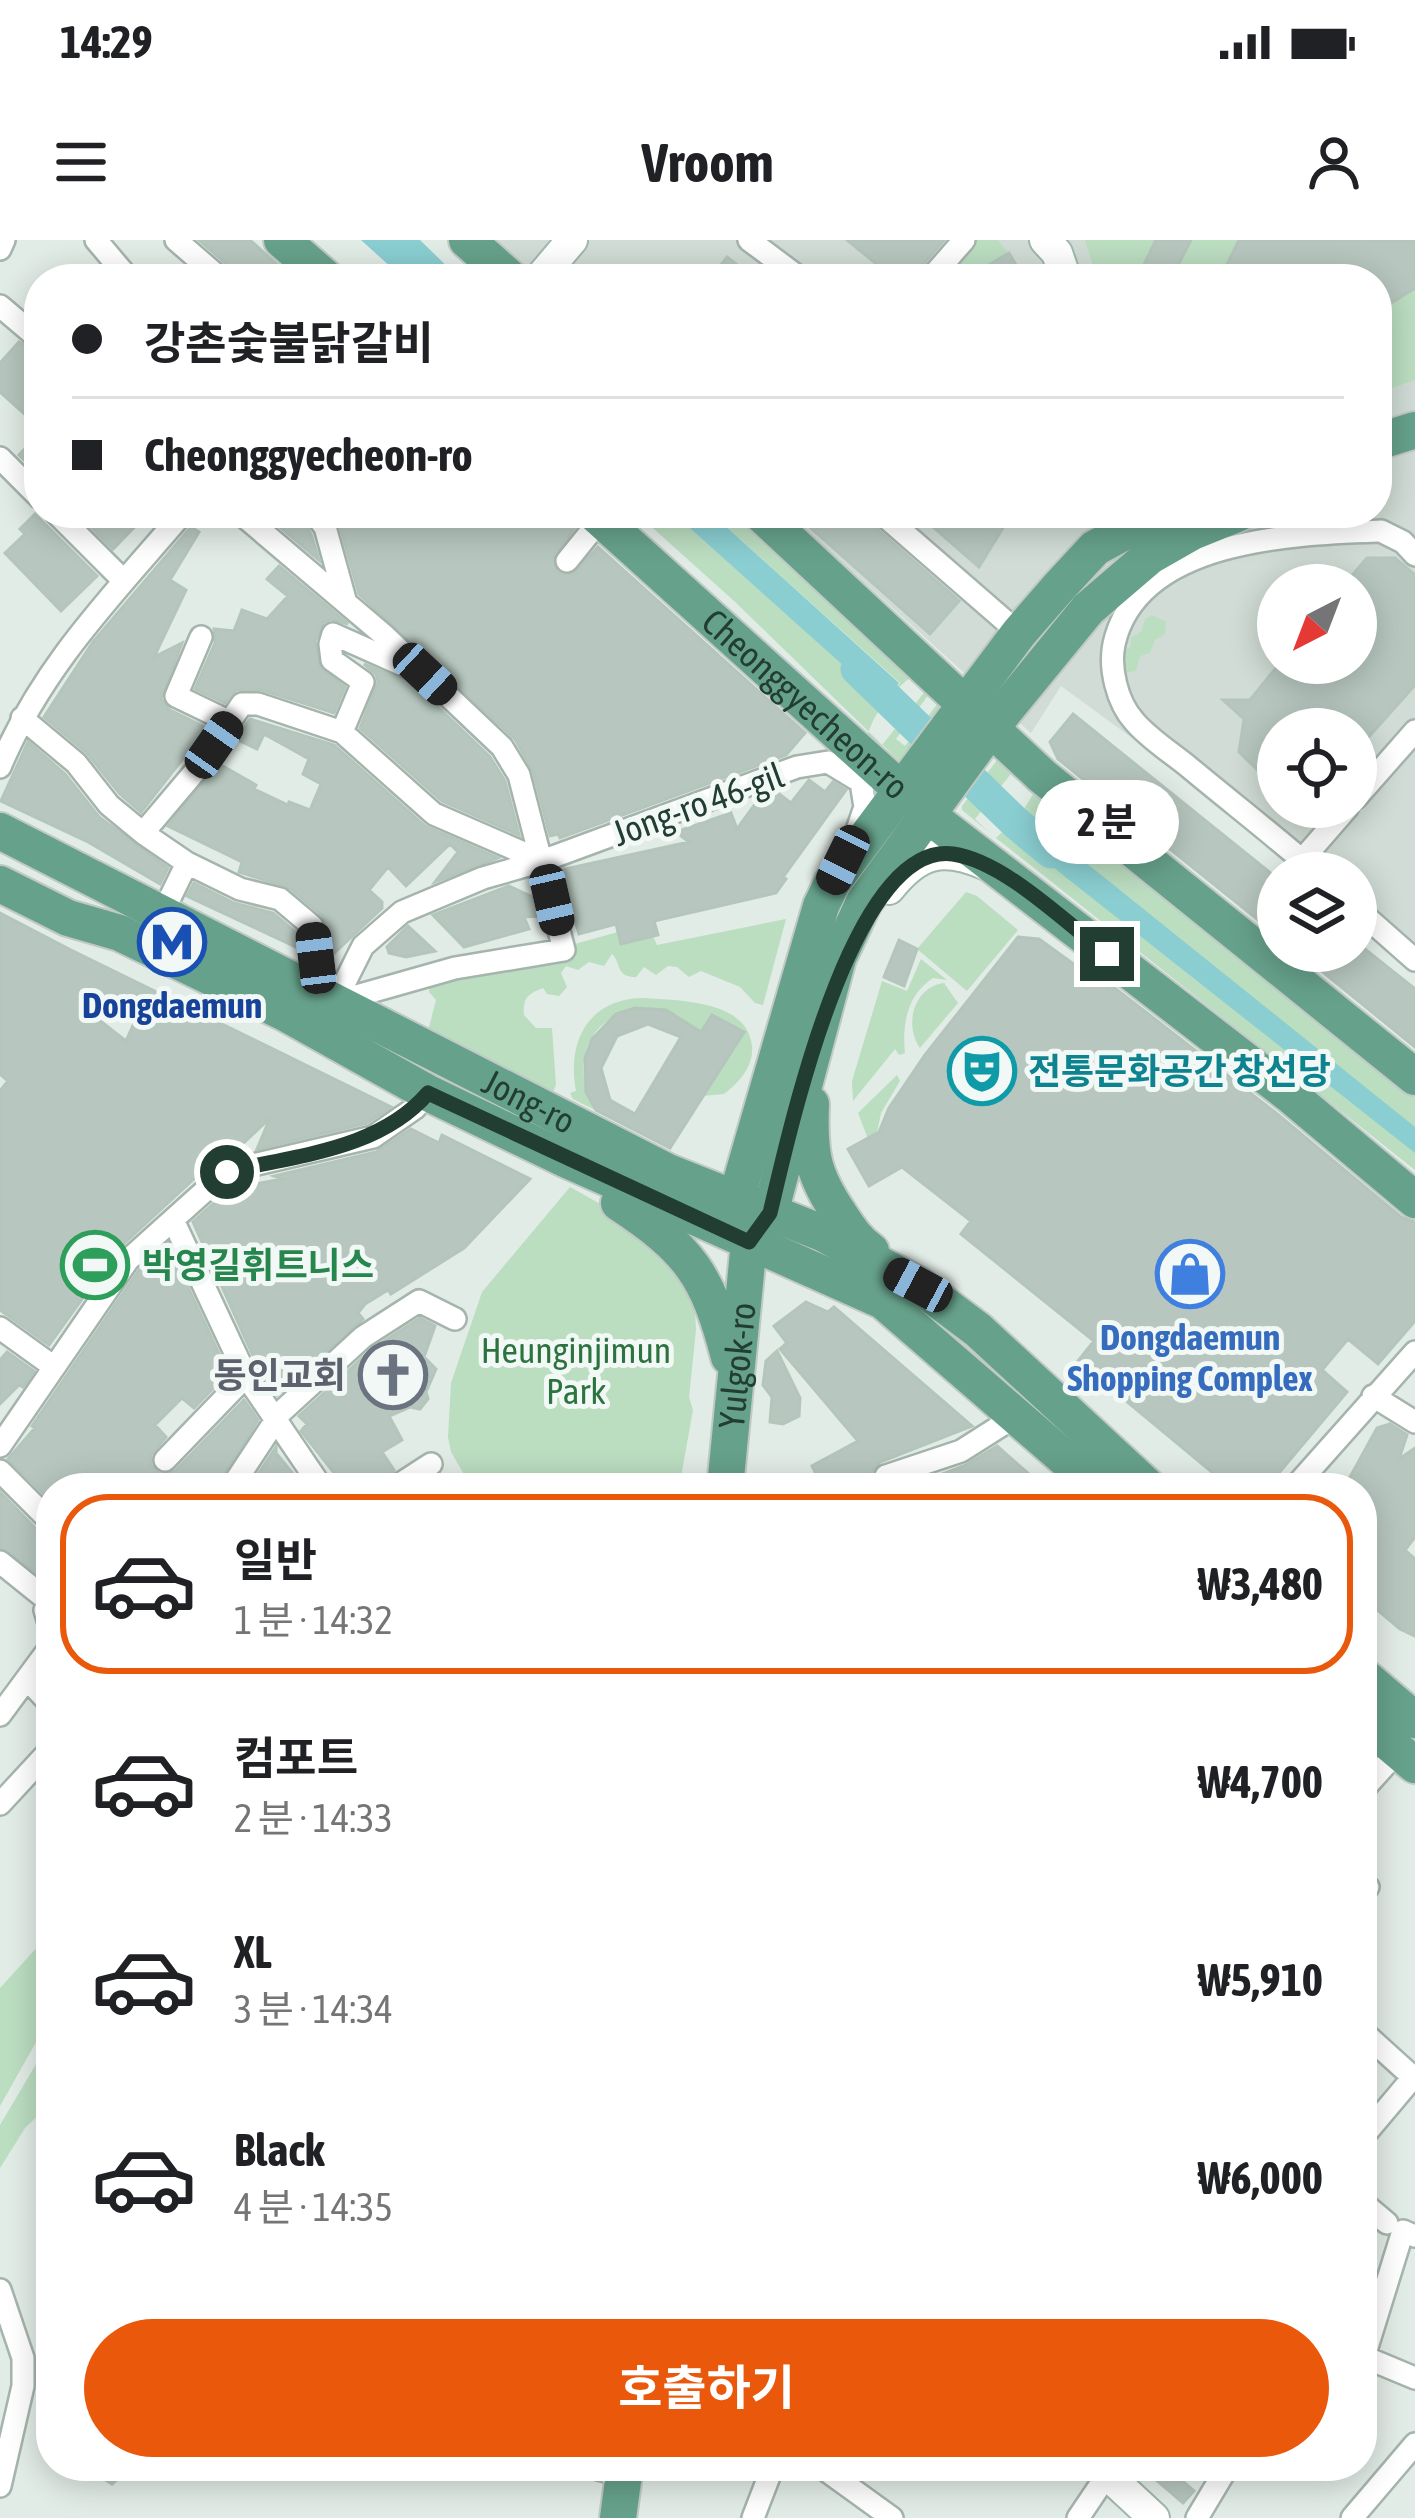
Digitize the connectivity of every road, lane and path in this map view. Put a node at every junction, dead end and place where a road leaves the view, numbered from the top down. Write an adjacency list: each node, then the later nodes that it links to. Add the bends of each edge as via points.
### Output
1 (4, 240): 9 (street)
2 (96, 240): 10 (street)
3 (176, 240): 11 (street)
4 (282, 240): 12 (main road)
5 (467, 240): 13 (main road)
6 (572, 240): 14 (street)
7 (749, 240): 15 (street)
8 (964, 240): 16 (street)
9 (0, 249)
10 (116, 264)
11 (204, 264)
12 (310, 264)
13 (494, 264)
14 (552, 264)
15 (781, 264)
16 (943, 264)
17 (0, 306): 18 (street)
18 (24, 327)
19 (0, 458): 20 (street)
20 (24, 481)
21 (71, 528): 35 (street)
22 (170, 528): 35 (street)
23 (257, 528): 36 (street)
24 (326, 528): 36 (street)
25 (590, 528): 34 (street)
26 (611, 528): 46 (main road, Cheonggyecheon-ro)
27 (776, 528): 42 (main road)
28 (904, 528): 37 (street)
29 (1108, 528): 32 (main road)
30 (1133, 528): 32 (main road)
31 (1202, 528): 39 (main road, via 1124,575)
32 (1096, 548): 37 (main road)
33 (1415, 555): 53 (street, via 1381,531 1227,546 1158,580 1119,627 1113,677 1131,719)
34 (567, 561)
35 (123, 580): 43 (street)
36 (346, 603): 40 (street)
37 (1019, 633): 42 (main road)
38 (201, 637): 41 (street, via 176,696)
39 (1039, 669): 42 (main road); 49 (main road, via 1029,730)
40 (425, 674): 45 (street, via 333,634 332,660 363,682); 54 (street, via 502,747 519,775)
41 (236, 713): 45 (street, via 258,704); 52 (street)
42 (978, 716): 49 (main road); 50 (main road)
43 (22, 718): 47 (street); 52 (street)
44 (1415, 731): 48 (street)
45 (342, 732): 54 (street, via 434,814)
46 (859, 764): 50 (main road, Cheonggyecheon-ro); 54 (street, Jong-ro 46-gil, via 820,761); 57 (street, via 865,807)
47 (0, 767)
48 (1377, 774)
49 (1042, 776): 64 (main road)
50 (914, 802): 56 (main road, Cheonggyecheon-ro); 57 (main road, Yulgok-ro); 63 (main road, Yulgok-ro)
51 (0, 831): 59 (main road, Jong-ro)
52 (143, 832): 55 (street)
53 (1292, 852)
54 (542, 861): 62 (street, Jong-ro 46-gil, via 401,912 364,946); 62 (street, via 564,950 455,968)
55 (188, 862): 59 (street); 62 (street, via 280,899 312,926)
56 (990, 864): 63 (street, via 951,853 908,866); 68 (main road, Cheonggyecheon-ro)
57 (832, 883): 63 (main road, Yulgok-ro, via 821,905)
58 (0, 884): 65 (main road, Jong-ro, via 285,1013)
59 (162, 914): 62 (main road, Jong-ro)
60 (1377, 927): 61 (street)
61 (1415, 960)
62 (335, 1002): 67 (main road, Jong-ro)
63 (810, 1020): 67 (main road, via 726,1161 700,1175); 69 (main road, Yulgok-ro); 71 (main road, via 815,1174 859,1242)
64 (1415, 1076)
65 (428, 1093): 66 (main road, Jong-ro); 70 (street, via 373,1137 227,1172)
66 (565, 1160): 69 (main road, Jong-ro); 77 (main road, via 675,1242 718,1312)
67 (668, 1172): 69 (main road, Jong-ro)
68 (1415, 1200)
69 (752, 1218): 71 (main road, Jong-ro, via 822,1233); 77 (main road, Yulgok-ro); 79 (main road, Jong-ro, via 883,1301)
70 (173, 1220): 75 (street, via 128,1260); 76 (street)
71 (918, 1285): 92 (main road, Jong-ro)
72 (455, 1319): 80 (street, via 419,1301 364,1337)
73 (3, 1336): 75 (street)
74 (1415, 1352): 78 (street)
75 (54, 1367): 82 (street)
76 (246, 1376): 80 (street); 83 (street)
77 (735, 1381): 89 (main road, Yulgok-ro)
78 (1372, 1396): 81 (street); 93 (street)
79 (1016, 1416): 90 (street); 91 (main road, Jong-ro)
80 (275, 1421): 86 (street); 87 (street)
81 (1415, 1422)
82 (0, 1446)
83 (165, 1460)
84 (431, 1464): 88 (street)
85 (0, 1471): 94 (street)
86 (241, 1473)
87 (311, 1473)
88 (417, 1473)
89 (726, 1473)
90 (910, 1473)
91 (1082, 1473)
92 (1133, 1473)
93 (1307, 1473)
94 (36, 1507)
95 (0, 1562): 96 (street)
96 (36, 1590)
97 (36, 1667): 98 (street)
98 (27, 1679): 99 (street); 101 (street)
99 (36, 1689)
100 (1377, 1697): 103 (main road)
101 (0, 1714)
102 (1377, 1728): 103 (main road)
103 (1409, 1745): 105 (street)
104 (36, 1765): 106 (street)
105 (1377, 1776)
106 (0, 1804)
107 (1377, 2044): 108 (street)
108 (1414, 2077): 109 (street)
109 (1377, 2120)
110 (1377, 2215): 111 (street)
111 (1387, 2223)
112 (1415, 2236): 114 (street, via 1403,2231)
113 (0, 2290): 118 (street, via 23,2358)
114 (1377, 2312)
115 (1377, 2362): 116 (street)
116 (1415, 2378)
117 (1415, 2444): 132 (street)
118 (4, 2475)
119 (624, 2481): 126 (main road)
120 (767, 2481): 127 (street)
121 (835, 2481): 125 (street)
122 (1099, 2481): 129 (street)
123 (1118, 2481): 130 (street)
124 (1219, 2481): 131 (street)
125 (862, 2509): 128 (street)
126 (618, 2518)
127 (753, 2518)
128 (892, 2518)
129 (1078, 2518)
130 (1154, 2518)
131 (1197, 2518)
132 (1352, 2518)

